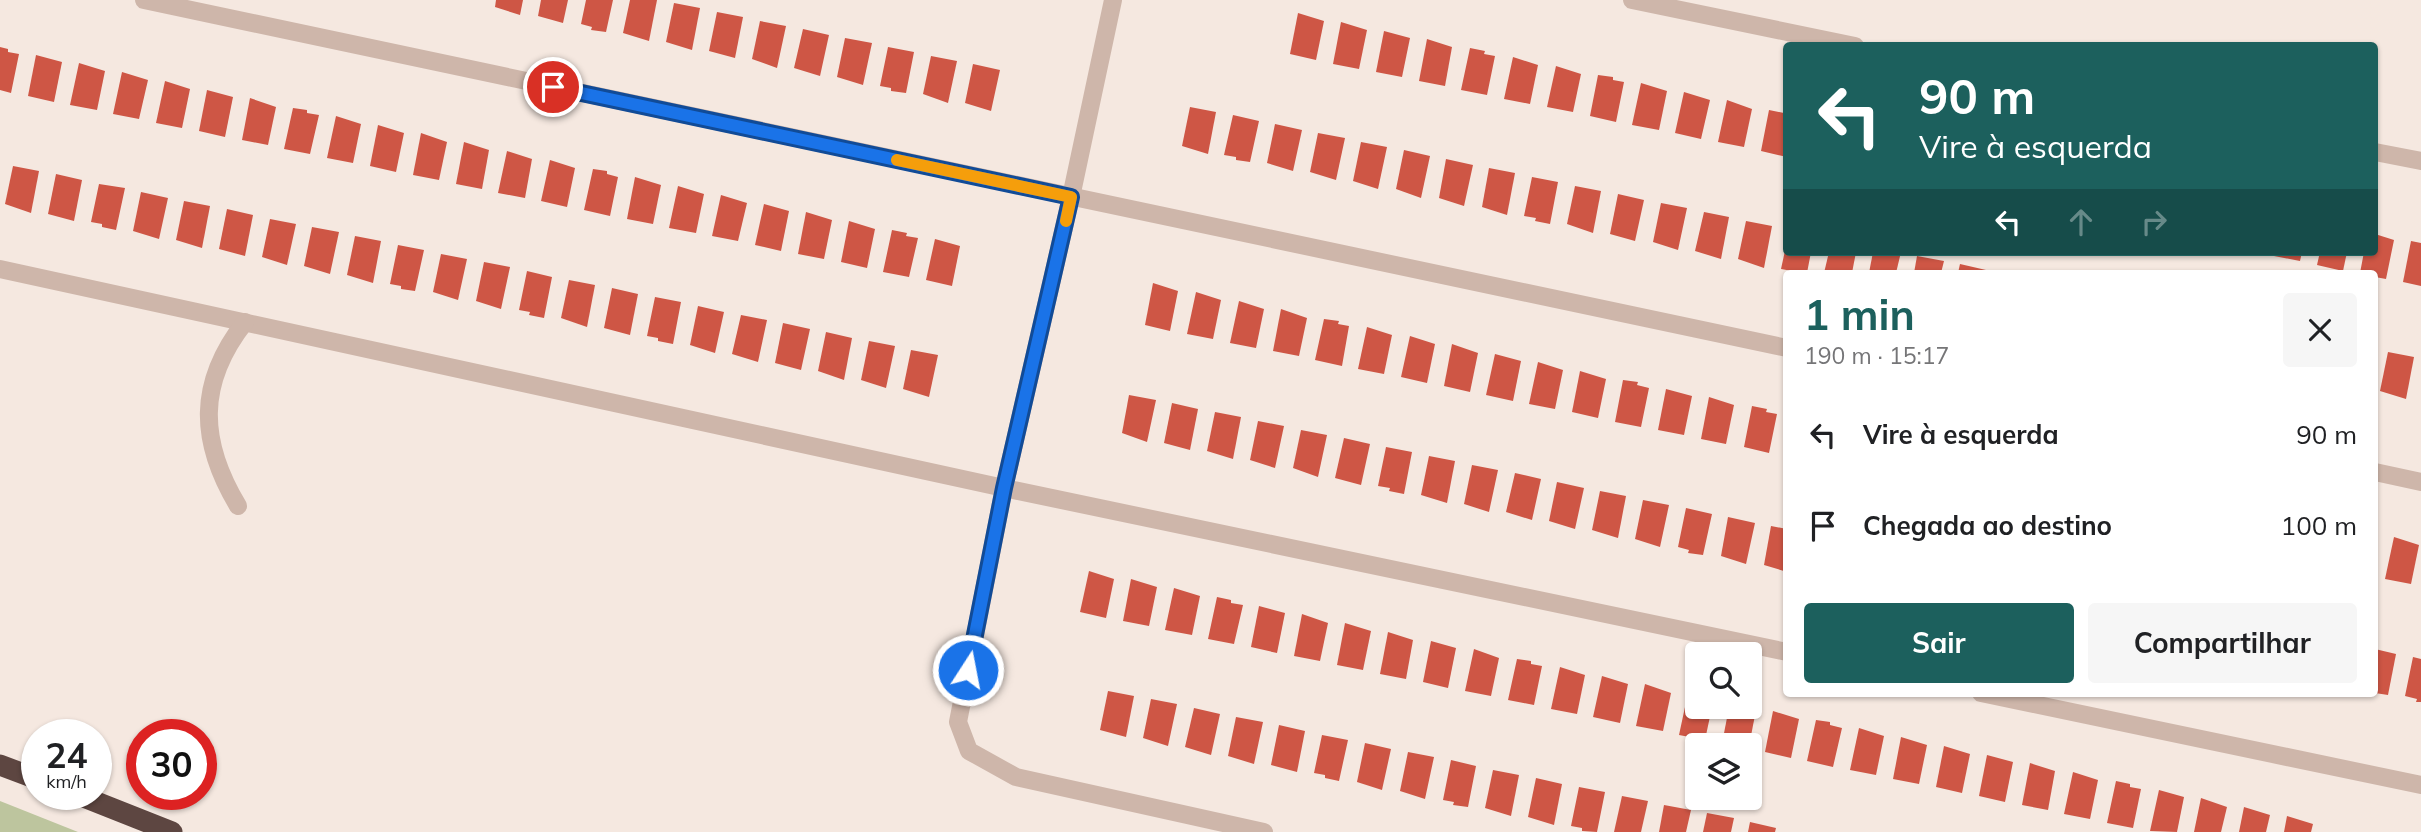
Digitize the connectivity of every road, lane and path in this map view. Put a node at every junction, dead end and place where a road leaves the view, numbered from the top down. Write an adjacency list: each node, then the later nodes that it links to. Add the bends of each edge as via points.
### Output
1 (144, 0): 7 (street)
2 (1113, 0): 7 (street)
3 (1632, 0): 4 (street)
4 (1836, 42)
5 (2378, 153): 6 (street)
6 (2421, 161)
7 (1071, 197): 10 (street); 13 (street)
8 (0, 269): 9 (street)
9 (245, 322): 13 (street); 14 (street, via 220,360 209,403 214,457)
10 (1783, 347)
11 (2378, 473): 12 (street)
12 (2421, 482)
13 (1004, 488): 15 (street); 22 (street, via 958,722 969,751 1016,778)
14 (237, 506)
15 (1783, 651)
16 (2000, 697): 19 (street)
17 (0, 765): 18 (highway)
18 (21, 773)
19 (2421, 785)
20 (112, 808): 21 (highway)
21 (172, 832)
22 (1264, 832)

